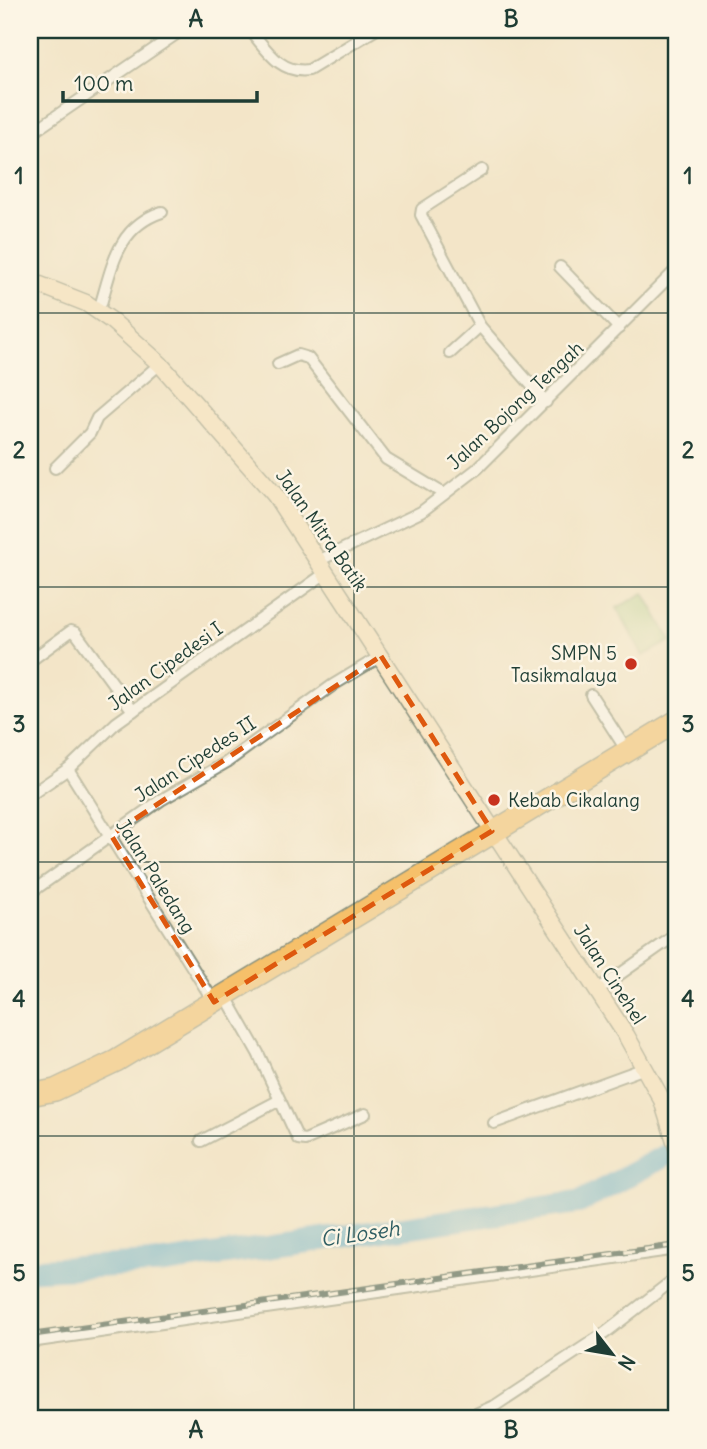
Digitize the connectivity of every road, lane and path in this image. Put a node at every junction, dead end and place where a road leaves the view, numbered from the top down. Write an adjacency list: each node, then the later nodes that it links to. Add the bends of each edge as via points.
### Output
1 (182, 30): 4 (street)
2 (250, 30): 3 (street, via 276,61 300,71)
3 (375, 30)
4 (30, 134)
5 (482, 170): 11 (street, via 420,214)
6 (162, 212): 10 (street, via 140,220 124,237)
7 (560, 267): 12 (street)
8 (677, 269): 12 (street, Jalan Bojong Tengah)
9 (30, 281): 10 (main road, Jalan Mitra Batik)
10 (99, 310): 14 (main road, Jalan Mitra Batik)
11 (480, 326): 13 (street); 16 (street)
12 (620, 328): 16 (street, Jalan Bojong Tengah)
13 (450, 353)
14 (160, 364): 17 (street, via 97,418 90,433); 19 (main road, Jalan Mitra Batik, via 275,495)
15 (278, 364): 18 (street, via 301,354 308,358 386,459)
16 (546, 402): 18 (street, Jalan Bojong Tengah, via 477,469)
17 (55, 468)
18 (444, 494): 19 (street, Jalan Bojong Tengah, via 421,512)
19 (324, 566): 20 (main road, Jalan Mitra Batik); 23 (street, Jalan Cipedesi I)
20 (381, 656): 28 (main road, Jalan Mitra Batik); 29 (street, Jalan Cipedes II)
21 (30, 661): 23 (street, via 71,631 76,633)
22 (591, 695): 25 (street)
23 (133, 711): 26 (street, Jalan Cipedesi I)
24 (674, 729): 25 (highway)
25 (627, 751): 28 (highway)
26 (68, 769): 27 (street, Jalan Cipedesi I); 29 (street, Jalan Paledang)
27 (30, 794)
28 (492, 831): 32 (main road, Jalan Cinehel); 33 (highway)
29 (111, 835): 30 (street, Jalan Cipedes II); 33 (street, Jalan Paledang)
30 (30, 893)
31 (677, 934): 32 (street)
32 (596, 991): 34 (main road, Jalan Cinehel)
33 (219, 998): 35 (highway, via 98,1070 55,1090); 36 (street, Jalan Paledang, via 258,1054)
34 (645, 1068): 38 (street); 39 (main road, Jalan Cinehel)
35 (30, 1094)
36 (278, 1101): 37 (street, Jalan Paledang, via 302,1141); 40 (street)
37 (365, 1114)
38 (494, 1123)
39 (676, 1140)
40 (201, 1141)
41 (677, 1250): 43 (street)
42 (677, 1277): 44 (street, via 605,1333 496,1405)
43 (30, 1342)
44 (465, 1419)

